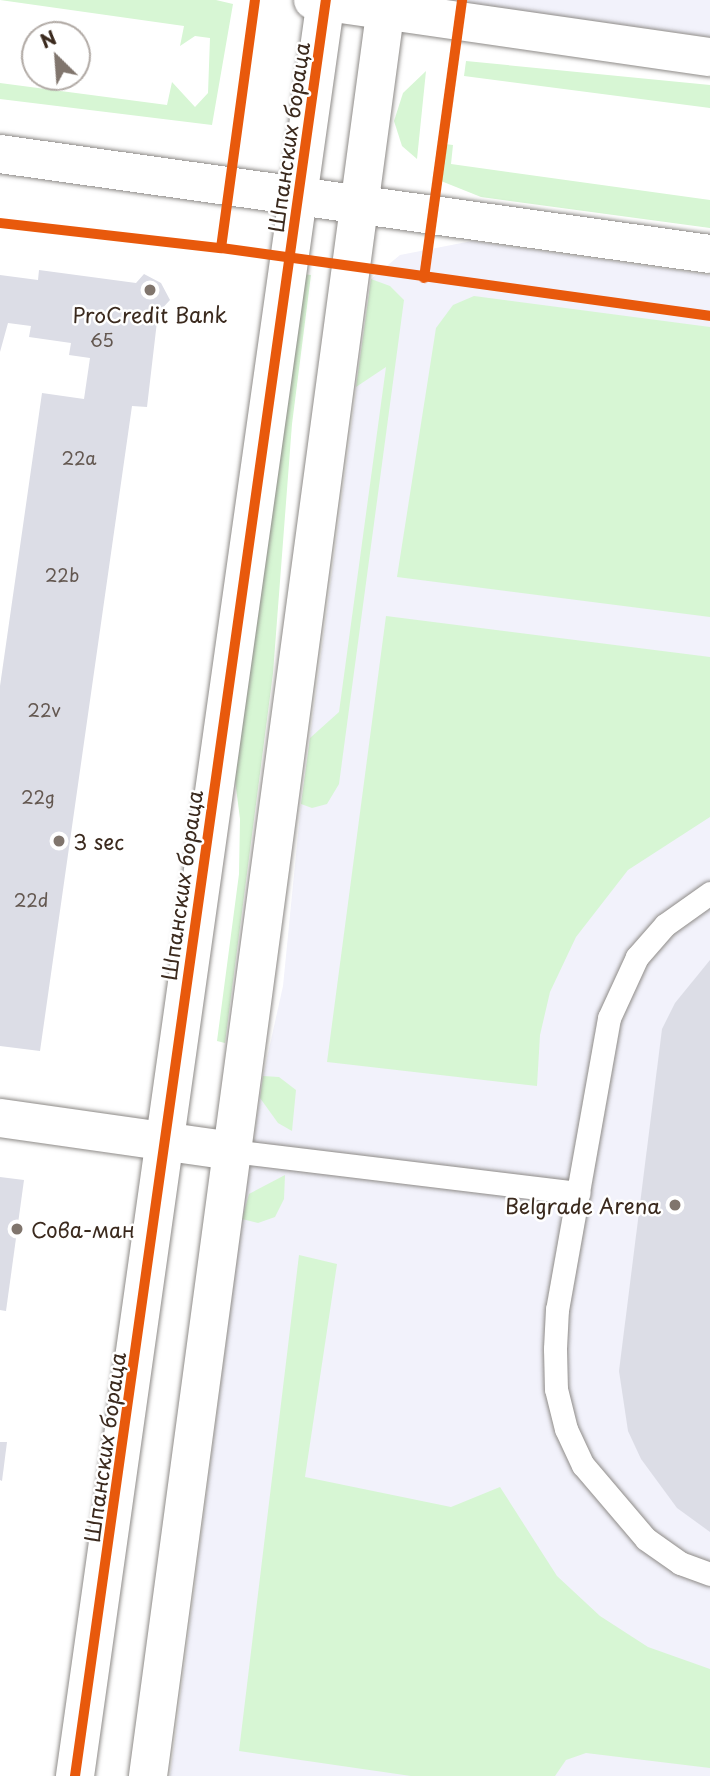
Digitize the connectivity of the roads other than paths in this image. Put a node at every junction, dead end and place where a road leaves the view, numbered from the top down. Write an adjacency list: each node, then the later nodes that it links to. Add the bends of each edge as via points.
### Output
1 (321, 1): 2 (street); 5 (street, Шпанских бораца)
2 (386, 5): 3 (street); 6 (street)
3 (710, 57)
4 (0, 154): 5 (street)
5 (300, 193): 6 (street); 10 (street, Шпанских бораца)
6 (357, 202): 7 (street); 11 (street)
7 (710, 254)
8 (710, 893): 12 (lane, via 665,925 637,957 622,986 600,1050)
9 (0, 1118): 10 (street)
10 (164, 1143): 11 (street); 14 (street, Шпанских бораца)
11 (232, 1151): 12 (lane); 15 (street)
12 (578, 1193): 13 (lane, via 555,1349 556,1389 566,1429 583,1465 622,1517 680,1563)
13 (710, 1574)
14 (75, 1776)
15 (148, 1776)

